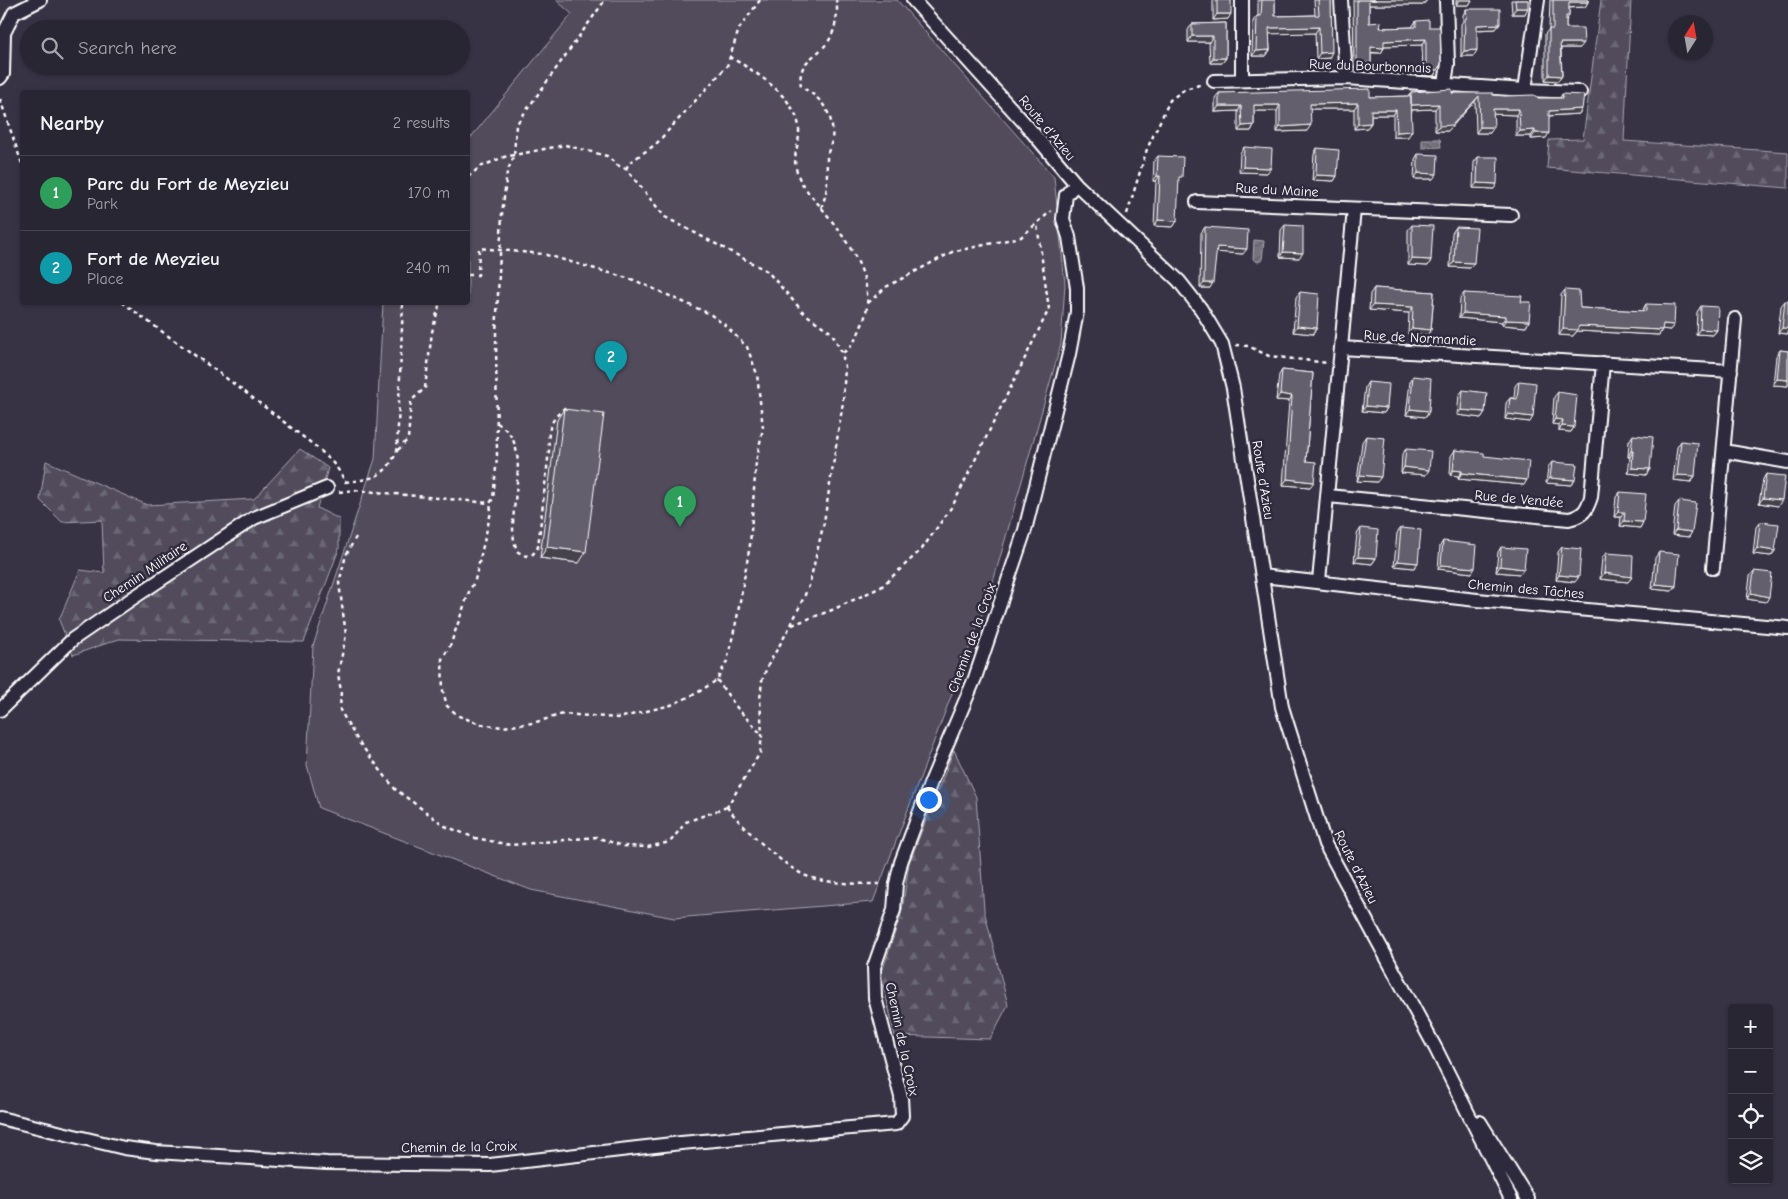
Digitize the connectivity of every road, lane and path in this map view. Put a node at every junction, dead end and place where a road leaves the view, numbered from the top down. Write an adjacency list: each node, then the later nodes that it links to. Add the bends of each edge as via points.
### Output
1 (40, 0): 11 (street, via 14,13 4,34 3,74)
2 (605, 0): 19 (path, via 516,125)
3 (760, 0): 10 (path, via 738,28)
4 (836, 0): 25 (path, via 834,28 828,42 806,61 800,77 802,87 821,99 830,119 832,140 827,157 828,189)
5 (913, 0): 23 (street, Route d'Azieu)
6 (1242, 0): 14 (street)
7 (1341, 0): 12 (street)
8 (1446, 0): 15 (street, via 1448,64)
9 (1538, 0): 16 (street)
10 (729, 57): 21 (path, via 727,66 681,118); 25 (path, via 757,73 792,110 799,128 793,156 795,167)
11 (0, 78)
12 (1346, 78): 14 (street, Rue du Bourbonnais); 15 (street, Rue du Bourbonnais)
13 (1214, 80): 14 (street, Rue du Bourbonnais); 30 (path, via 1185,89 1170,100 1147,149)
14 (1242, 80)
15 (1445, 83): 16 (street, Rue du Bourbonnais)
16 (1525, 90): 17 (street, Rue du Bourbonnais)
17 (1580, 92)
18 (0, 99): 20 (path)
19 (514, 156): 21 (path, via 565,145 606,156); 22 (path, via 480,167); 31 (path, via 507,172)
20 (20, 158)
21 (626, 169): 40 (path, via 665,217 767,271 804,313 832,333)
22 (470, 175)
23 (1076, 184): 30 (street, Route d'Azieu); 62 (street, Chemin de la Croix, via 1066,195 1063,219 1077,288 1077,312 1025,530 975,678 931,782)
24 (1197, 202): 26 (street, Rue du Maine)
25 (821, 208): 33 (path, via 852,251 866,284)
26 (1354, 209): 27 (street, Rue du Maine); 39 (street)
27 (1511, 215)
28 (1045, 216): 29 (path)
29 (1037, 224): 33 (path, via 1021,238 952,252 886,287); 56 (path, via 1049,309 953,505 922,549 881,587)
30 (1122, 228): 38 (street, Route d'Azieu, via 1179,281 1202,309)
31 (501, 250): 32 (path, via 479,248 478,275); 45 (path, via 496,334); 58 (path, via 543,254 634,280 710,314 747,347 757,374 763,428 756,462 750,545 737,618 727,661)
32 (470, 275)
33 (868, 303): 40 (path, via 859,332)
34 (126, 305): 46 (path, via 324,454 341,472 345,482 382,474 390,467)
35 (403, 305): 46 (path)
36 (439, 305): 46 (path, via 432,332 425,388 412,401 408,439)
37 (1735, 319): 43 (street)
38 (1222, 344): 42 (path, via 1248,346 1269,356); 54 (street, Route d'Azieu, via 1233,388)
39 (1341, 348): 41 (street, Rue de Normandie); 42 (street)
40 (842, 354): 56 (path, via 845,367 843,402 824,522 809,586)
41 (1603, 363): 43 (street, Rue de Normandie); 50 (street, Rue de Vendée, via 1591,497 1580,517 1569,519)
42 (1340, 364): 50 (street)
43 (1730, 371): 47 (street)
44 (568, 405): 45 (path, via 553,417 548,437 538,547 533,554 526,556 518,552 513,540 518,472 514,446 506,428)
45 (497, 423): 51 (path, via 497,457)
46 (397, 451)
47 (1724, 451): 48 (street); 53 (street)
48 (1788, 462)
49 (333, 490): 51 (path); 59 (street, Chemin Militaire, via 254,518 73,639)
50 (1328, 496): 55 (street)
51 (490, 503): 58 (path, via 476,580 468,592 450,646 442,659 447,706 459,716 480,724 503,727 563,714 619,718 670,705)
52 (356, 537): 61 (path, via 346,555 340,583 346,634 338,674 340,710 358,741 395,790 445,826 475,838 511,845 596,837 623,846 648,847 670,842 686,822)
53 (1713, 568)
54 (1262, 576): 55 (street, Chemin des Tâches); 63 (street, Route d'Azieu, via 1282,707 1325,844)
55 (1320, 581): 57 (street, Chemin des Tâches, via 1345,587)
56 (791, 625): 60 (path, via 762,681)
57 (1788, 628)
58 (717, 680): 60 (path)
59 (0, 710)
60 (762, 735): 61 (path, via 760,753)
61 (727, 807): 62 (path, via 773,853 808,877)
62 (896, 884): 64 (street, Chemin de la Croix, via 894,910 874,967 873,982 901,1097 902,1116 896,1124 681,1143 490,1165 327,1163 156,1152 124,1148)
63 (1436, 1049): 65 (street, Route d'Azieu); 66 (street, Route d'Azieu)
64 (0, 1118)
65 (1511, 1199)
66 (1528, 1199)

